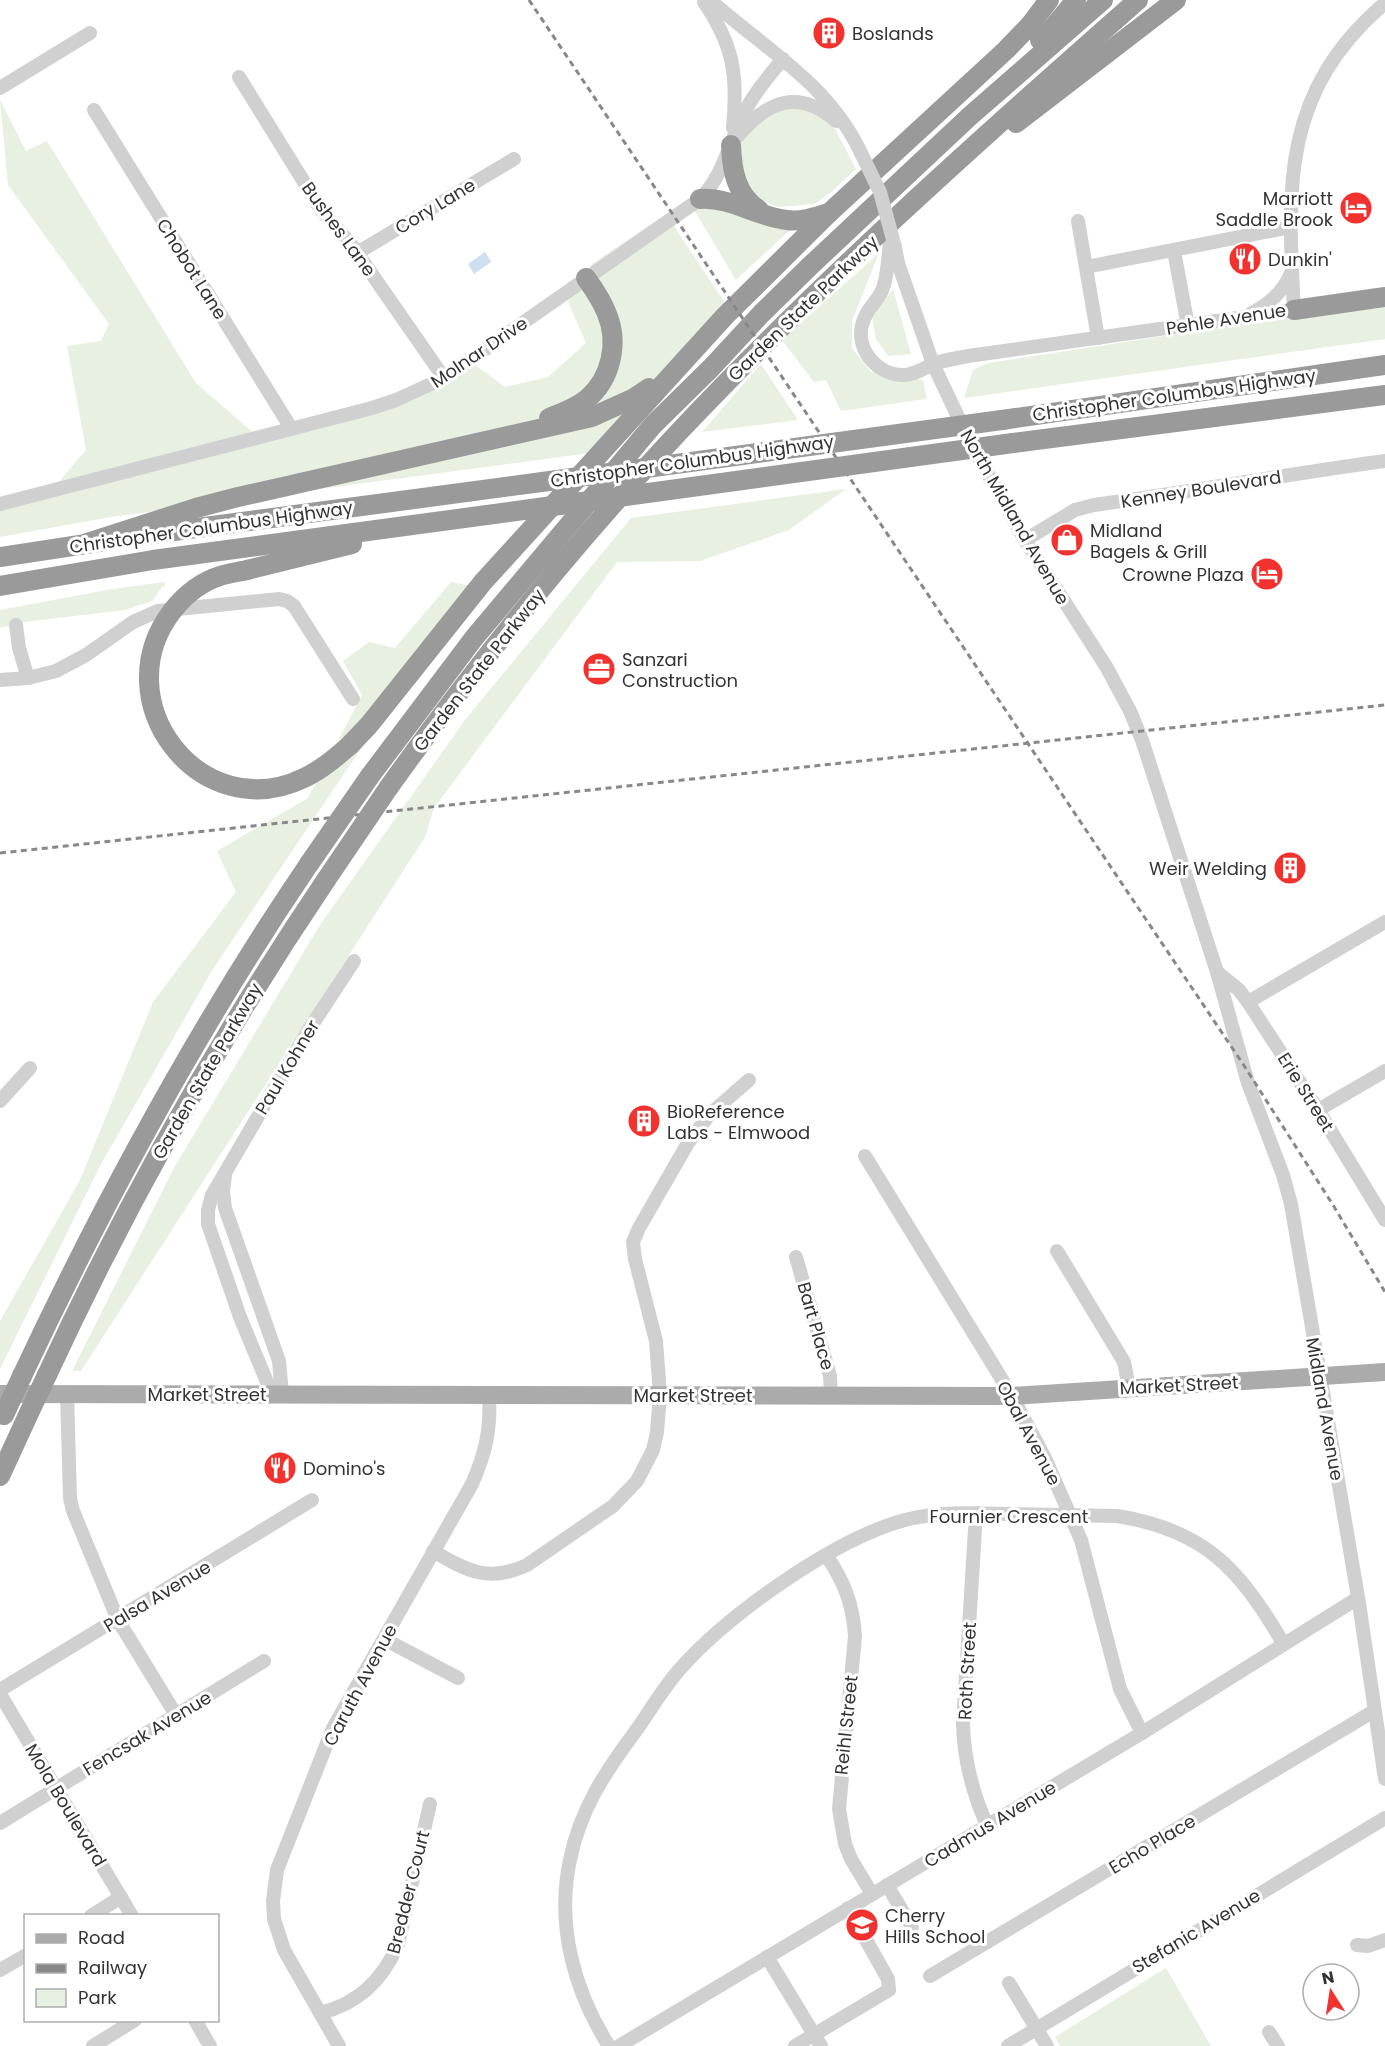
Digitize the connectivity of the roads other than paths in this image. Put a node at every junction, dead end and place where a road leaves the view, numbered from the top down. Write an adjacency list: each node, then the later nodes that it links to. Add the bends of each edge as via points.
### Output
1 (703, 0): 15 (street, via 725,35 735,72)
2 (710, 0): 10 (street, North Midland Avenue)
3 (1049, 0): 20 (highway, via 1006,50)
4 (1076, 0): 14 (highway, via 1051,30 998,76)
5 (1103, 0): 14 (highway, Garden State Parkway)
6 (1138, 0): 19 (highway, Garden State Parkway)
7 (1176, 0): 19 (highway)
8 (1385, 3): 23 (street, Pehle Avenue, via 1333,57 1309,103 1295,153)
9 (90, 33): 12 (street)
10 (783, 59): 15 (street, Molnar Drive, via 746,108); 16 (street, North Midland Avenue, via 834,109)
11 (239, 77): 25 (street, Bushes Lane, via 322,211)
12 (0, 88)
13 (94, 110): 40 (street, Chobot Lane)
14 (970, 116): 78 (highway, Garden State Parkway, bridge, via 769,306 653,425 482,629 370,776 245,963 173,1083 104,1210)
15 (731, 145): 16 (street, via 764,111 795,101 826,112 842,126); 18 (street, Molnar Drive, via 709,190); 21 (highway, via 733,171 744,197)
16 (861, 153): 26 (street, North Midland Avenue, bridge, via 880,192 892,232)
17 (514, 159): 25 (street, Cory Lane)
18 (700, 199): 21 (highway, via 720,200); 29 (street, Molnar Drive)
19 (916, 200): 79 (highway, Garden State Parkway, bridge, via 777,332 644,471 499,642 389,787 269,964 197,1084 114,1238)
20 (830, 213): 21 (highway, via 790,221); 32 (highway)
21 (769, 216)
22 (1078, 221): 27 (street)
23 (1291, 227): 24 (street); 28 (street, Pehle Avenue)
24 (1174, 251): 27 (street); 34 (street)
25 (357, 253): 38 (street, Bushes Lane)
26 (892, 265): 36 (street, North Midland Avenue); 36 (street, Pehle Avenue, via 883,290 865,316 861,330 866,355 874,365 902,375)
27 (1086, 267): 35 (street)
28 (1292, 272): 31 (street, Pehle Avenue); 33 (street, via 1276,297)
29 (586, 278): 38 (street, Molnar Drive); 42 (highway, via 608,315 612,333 608,370 587,399 532,424)
30 (1379, 299): 31 (highway)
31 (1294, 310): 33 (street, Pehle Avenue)
32 (725, 316): 42 (highway, via 655,384 614,409 573,422); 44 (highway, bridge, via 483,582 369,725 329,763 304,778 279,786 252,788 204,774 183,759 165,736 154,712 149,687 149,662 156,638 181,600 198,586 220,576)
33 (1243, 317): 34 (street, Pehle Avenue)
34 (1188, 326): 35 (street, Pehle Avenue)
35 (1098, 338): 36 (street, Pehle Avenue)
36 (933, 364): 45 (street, North Midland Avenue)
37 (1385, 366): 46 (highway, Christopher Columbus Highway, bridge)
38 (444, 378): 40 (street, Molnar Drive, via 396,400)
39 (1385, 395): 44 (highway, Christopher Columbus Highway, bridge)
40 (291, 428): 43 (street, Molnar Drive)
41 (1385, 461): 45 (street, Kenney Boulevard, via 1094,505 1075,510)
42 (329, 476): 46 (highway, via 196,508)
43 (0, 504)
44 (439, 522): 48 (highway, Christopher Columbus Highway, via 153,560)
45 (1025, 540): 55 (street, North Midland Avenue, via 1130,711)
46 (87, 543): 47 (highway, Christopher Columbus Highway)
47 (0, 557)
48 (0, 586)
49 (16, 625): 50 (street)
50 (28, 678): 51 (street); 52 (street, via 56,671 133,622 158,611 279,599 294,606)
51 (0, 680)
52 (353, 699)
53 (1385, 922): 56 (street)
54 (354, 962): 64 (street, Paul Kohner, via 308,1031)
55 (1217, 972): 56 (street, Erie Street); 57 (street, North Midland Avenue)
56 (1248, 1002): 62 (street, Erie Street)
57 (1238, 1047): 69 (street, Midland Avenue, via 1291,1204)
58 (30, 1068): 61 (street)
59 (1385, 1071): 62 (street)
60 (749, 1080): 75 (street, via 710,1115 688,1143 633,1242 638,1277 656,1341)
61 (0, 1101)
62 (1318, 1110): 65 (street, Erie Street)
63 (865, 1156): 76 (street, Obal Avenue)
64 (225, 1174): 73 (street, Paul Kohner, via 225,1208 279,1361); 73 (street, Paul Kohner, via 212,1195 208,1224 240,1317)
65 (1384, 1218)
66 (1057, 1251): 70 (street, via 1124,1362)
67 (796, 1257): 77 (street, Bart Place, via 830,1376)
68 (1385, 1372): 69 (main road, Market Street)
69 (1319, 1376): 70 (main road, Market Street); 85 (street, Midland Avenue)
70 (1129, 1388): 76 (main road, Market Street)
71 (0, 1394): 72 (main road, Market Street)
72 (68, 1394): 73 (main road, Market Street); 86 (street, via 70,1498)
73 (277, 1394): 74 (main road, Market Street)
74 (489, 1394): 75 (main road, Market Street); 83 (street, Caruth Avenue, via 491,1420 481,1463)
75 (660, 1395): 77 (main road, Market Street); 83 (street, via 657,1432 646,1466 627,1494 604,1513 527,1565 504,1573 476,1573)
76 (1012, 1395): 77 (main road, Market Street); 82 (street, Obal Avenue)
77 (831, 1396)
78 (2, 1420)
79 (0, 1476)
80 (312, 1500): 86 (street, Palsa Avenue)
81 (976, 1513): 82 (street, Fournier Crescent); 84 (street, Fournier Crescent, via 905,1520 864,1535); 100 (street, Roth Street, via 964,1743 971,1783)
82 (1071, 1515): 88 (street, Fournier Crescent, via 1134,1519 1197,1543 1217,1556 1246,1585); 94 (street, Obal Avenue, via 1120,1689)
83 (433, 1551): 87 (street, Caruth Avenue)
84 (826, 1556): 102 (street, Reihl Street, via 845,1586 855,1636 839,1790 840,1826 850,1859); 124 (street, Fournier Crescent, via 748,1609 680,1670 606,1771 586,1809 569,1862 567,1939 581,1993)
85 (1358, 1598): 88 (street, Cadmus Avenue); 92 (street, Midland Avenue)
86 (118, 1620): 91 (street, Palsa Avenue); 93 (street)
87 (384, 1639): 90 (street); 115 (street, Caruth Avenue, via 333,1728 274,1885 278,1935)
88 (1283, 1643): 94 (street, Cadmus Avenue)
89 (264, 1662): 93 (street, Fencsak Avenue)
90 (458, 1678)
91 (0, 1692): 96 (street, Mola Boulevard)
92 (1374, 1711): 95 (street, Midland Avenue); 113 (street, Echo Place)
93 (176, 1715): 96 (street, Fencsak Avenue)
94 (1142, 1732): 100 (street, Cadmus Avenue)
95 (1385, 1779)
96 (56, 1788): 99 (street, Fencsak Avenue); 103 (street, Mola Boulevard)
97 (430, 1804): 115 (street, Bredder Court, via 392,1959 359,1997)
98 (1385, 1818): 118 (street, Stefanic Avenue)
99 (0, 1823)
100 (987, 1826): 101 (street, Cadmus Avenue)
101 (887, 1885): 102 (street, Cadmus Avenue); 107 (street)
102 (872, 1894): 104 (street, Cadmus Avenue)
103 (121, 1897): 105 (street); 106 (street, Mola Boulevard)
104 (848, 1908): 111 (street, Cadmus Avenue); 120 (street, via 888,1979 889,1990)
105 (94, 1914)
106 (131, 1914)
107 (912, 1927)
108 (1385, 1940): 109 (street)
109 (1357, 1945)
110 (24, 1956): 112 (street)
111 (767, 1957): 120 (street); 125 (street, Cadmus Avenue)
112 (0, 1970)
113 (930, 1976)
114 (1009, 1983): 118 (street)
115 (320, 2013): 123 (street, Caruth Avenue)
116 (132, 2022): 121 (street)
117 (196, 2022): 122 (street)
118 (1036, 2029): 127 (street, Stefanic Avenue); 128 (street)
119 (1269, 2031): 129 (street)
120 (817, 2041): 126 (street)
121 (93, 2046)
122 (210, 2046)
123 (339, 2046)
124 (609, 2046)
125 (619, 2046)
126 (795, 2046)
127 (1008, 2046)
128 (1047, 2046)
129 (1278, 2046)

